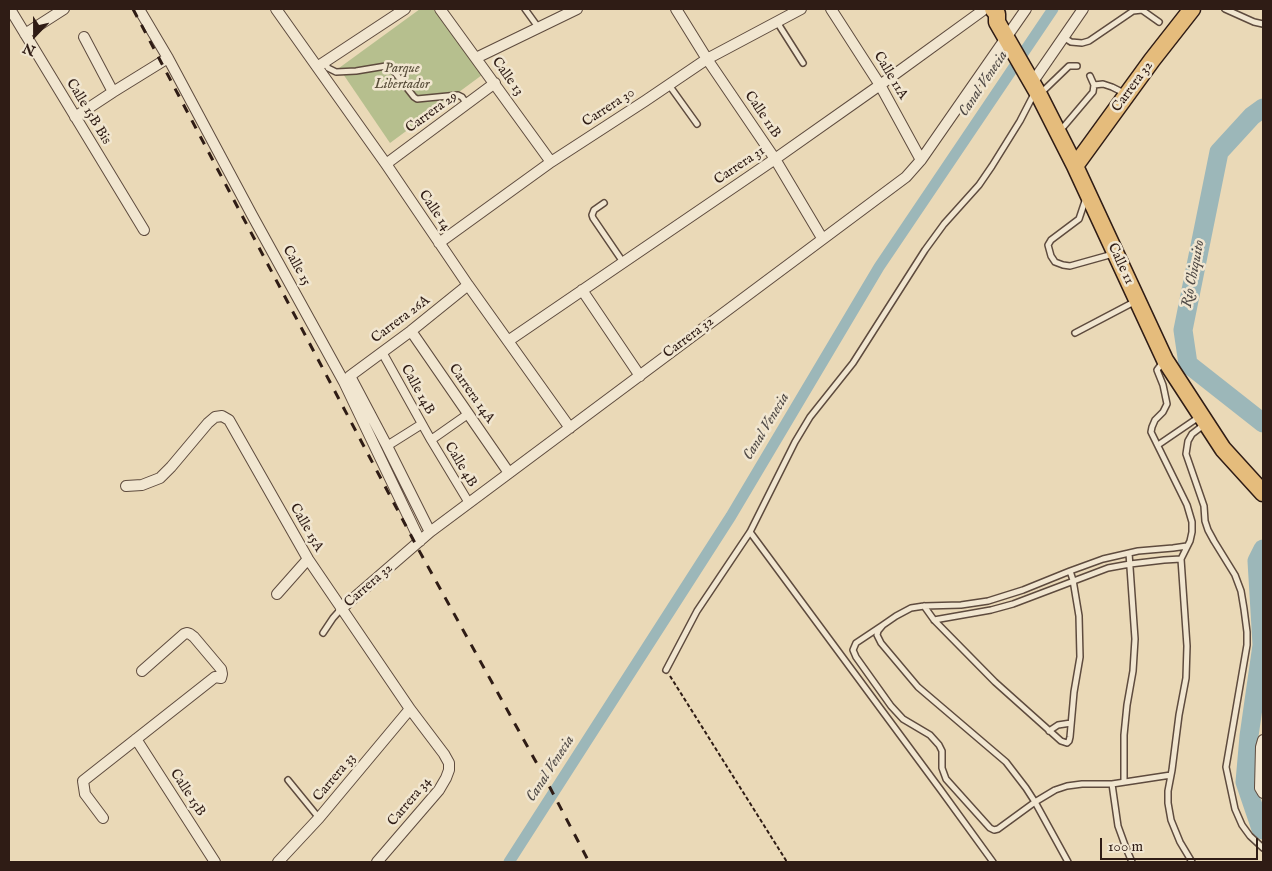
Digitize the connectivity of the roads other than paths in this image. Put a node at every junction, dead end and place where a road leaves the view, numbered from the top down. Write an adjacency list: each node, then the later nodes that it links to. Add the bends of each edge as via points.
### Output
1 (10, 9): 21 (street, Calle 15B Bis)
2 (64, 9): 21 (street)
3 (139, 9): 25 (street, Calle 15)
4 (276, 9): 28 (street, Calle 14)
5 (405, 9): 28 (street)
6 (440, 9): 26 (street, Calle 13)
7 (525, 9): 20 (lane)
8 (577, 9): 20 (street)
9 (676, 9): 27 (street, Calle 11B)
10 (802, 9): 17 (street, Carrera 30)
11 (831, 9): 35 (street, Calle 11A)
12 (1026, 9): 24 (street)
13 (1083, 9): 22 (street)
14 (1192, 9): 38 (main road, Carrera 32)
15 (1225, 9): 19 (lane)
16 (987, 12): 24 (main road, Calle 11); 35 (street, Carrera 31)
17 (776, 22): 27 (street, Carrera 30); 29 (lane)
18 (1159, 22): 22 (lane, via 1142,10 1133,11 1089,41 1071,42)
19 (1263, 24)
20 (538, 28): 26 (street)
21 (25, 34): 40 (street, Calle 15B Bis)
22 (1063, 37): 36 (street)
23 (84, 38): 37 (street)
24 (1009, 43): 36 (main road, Calle 11); 44 (street, Carrera 32)
25 (168, 58): 37 (street); 77 (street, Calle 15, via 344,382)
26 (476, 58): 32 (street, Calle 13)
27 (707, 58): 34 (street, Carrera 30); 43 (street, Calle 11B)
28 (321, 64): 39 (lane, via 336,72 386,66 417,99 458,95); 46 (street, Calle 14)
29 (803, 64)
30 (1077, 66): 36 (lane, via 1069,66)
31 (1090, 76): 33 (lane)
32 (495, 83): 39 (street, Carrera 29); 45 (street, Calle 13)
33 (1094, 84): 38 (lane, via 1103,84); 42 (lane, via 1093,92)
34 (669, 85): 41 (lane); 45 (street, Carrera 30)
35 (880, 85): 43 (street, Carrera 31); 44 (street, Calle 11A)
36 (1036, 89): 42 (main road, Calle 11); 76 (lane, via 979,185 925,250 853,363 810,417)
37 (113, 92): 40 (street)
38 (1127, 94): 47 (main road, Carrera 32)
39 (468, 104): 46 (street, Carrera 29)
40 (75, 117): 50 (street, Calle 15B Bis)
41 (697, 124)
42 (1058, 134): 47 (main road, Calle 11)
43 (775, 159): 51 (street, Calle 11B); 54 (street, Carrera 31)
44 (921, 160): 51 (street, Carrera 32, via 906,176)
45 (551, 162): 52 (street, Carrera 30)
46 (386, 164): 52 (street, Calle 14)
47 (1075, 166): 48 (main road, Calle 11)
48 (1087, 193): 53 (main road, Calle 11); 53 (lane, via 1079,219 1048,245 1051,256 1055,262 1070,266)
49 (604, 203): 54 (lane, via 592,215)
50 (144, 230)
51 (822, 238): 63 (street, Carrera 32)
52 (440, 243): 55 (street, Calle 14)
53 (1115, 254): 57 (main road, Calle 11)
54 (623, 262): 56 (street, Carrera 31)
55 (468, 285): 58 (street, Carrera 26A); 60 (street, Calle 14)
56 (582, 290): 60 (street, Carrera 31); 63 (street)
57 (1137, 300): 59 (lane); 62 (main road, Calle 11)
58 (411, 331): 61 (street, Carrera 26A); 64 (street, Carrera 14A)
59 (1075, 333)
60 (508, 341): 67 (street, Calle 14)
61 (382, 352): 66 (street, Calle 14B); 69 (street, Carrera 26A, via 350,376)
62 (1165, 360): 65 (main road, Calle 11); 70 (lane, via 1157,370 1167,404 1151,432)
63 (640, 376): 67 (street, Carrera 32)
64 (468, 414): 68 (street); 71 (street, Carrera 14A)
65 (1203, 419): 70 (lane); 73 (main road, Calle 11, via 1223,449); 107 (lane, via 1188,441 1186,454 1204,506 1208,530 1241,591 1247,632 1226,767 1242,825)
66 (422, 424): 68 (street, Calle 14B); 69 (street)
67 (570, 428): 71 (street, Carrera 32)
68 (431, 440): 74 (street, Calle 4B)
69 (387, 446): 75 (street)
70 (1158, 446): 78 (lane, via 1187,504 1192,522)
71 (509, 473): 74 (street, Carrera 32)
72 (126, 486): 80 (street, Calle 15A, via 142,485 160,478 208,423 215,417 226,417)
73 (1263, 492)
74 (469, 503): 75 (street, Carrera 32)
75 (430, 532): 77 (street, Carrera 32)
76 (750, 532): 91 (lane, via 697,611); 111 (lane)
77 (420, 541): 87 (street, Carrera 32)
78 (1187, 546): 79 (lane); 81 (lane)
79 (1129, 553): 82 (lane); 83 (lane)
80 (308, 559): 85 (street); 87 (street, Calle 15A)
81 (1181, 560): 82 (lane); 99 (lane, via 1186,678)
82 (1130, 564): 84 (lane); 101 (lane, via 1135,639 1124,735)
83 (1070, 571): 84 (lane); 86 (lane, via 988,601)
84 (1073, 580): 88 (lane, via 1013,604); 94 (lane, via 1079,616 1080,657)
85 (277, 594)
86 (924, 606): 88 (lane); 89 (lane, via 911,608)
87 (341, 610): 90 (lane); 93 (street, Calle 15A)
88 (934, 620): 95 (lane)
89 (883, 625): 104 (lane, via 877,635 881,643 918,687 1006,762); 104 (lane, via 856,643 853,650 856,657 903,719 939,744 942,768 954,790 994,830)
90 (323, 632)
91 (666, 670)
92 (142, 671): 96 (street, via 184,634 190,634 221,669 221,678 215,677)
93 (410, 709): 98 (street, Calle 15A); 106 (street, Carrera 33)
94 (1071, 723): 95 (lane, via 1058,725); 95 (lane, via 1067,743)
95 (1049, 731)
96 (136, 739): 105 (street, via 84,781 85,794); 108 (street, Calle 15B)
97 (1263, 740): 103 (street, via 1260,788)
98 (444, 754): 110 (street, Carrera 34, via 449,770 439,790)
99 (1171, 775): 101 (lane); 114 (lane, via 1168,804 1171,820)
100 (288, 780): 106 (lane)
101 (1124, 782): 102 (lane)
102 (1112, 784): 104 (lane, via 1067,786); 113 (lane, via 1118,826)
103 (1263, 793)
104 (1035, 802): 112 (lane)
105 (103, 818)
106 (319, 818): 109 (street, Carrera 33)
107 (1263, 848)
108 (215, 862)
109 (278, 862)
110 (377, 862)
111 (993, 862)
112 (1068, 862)
113 (1132, 862)
114 (1192, 862)

